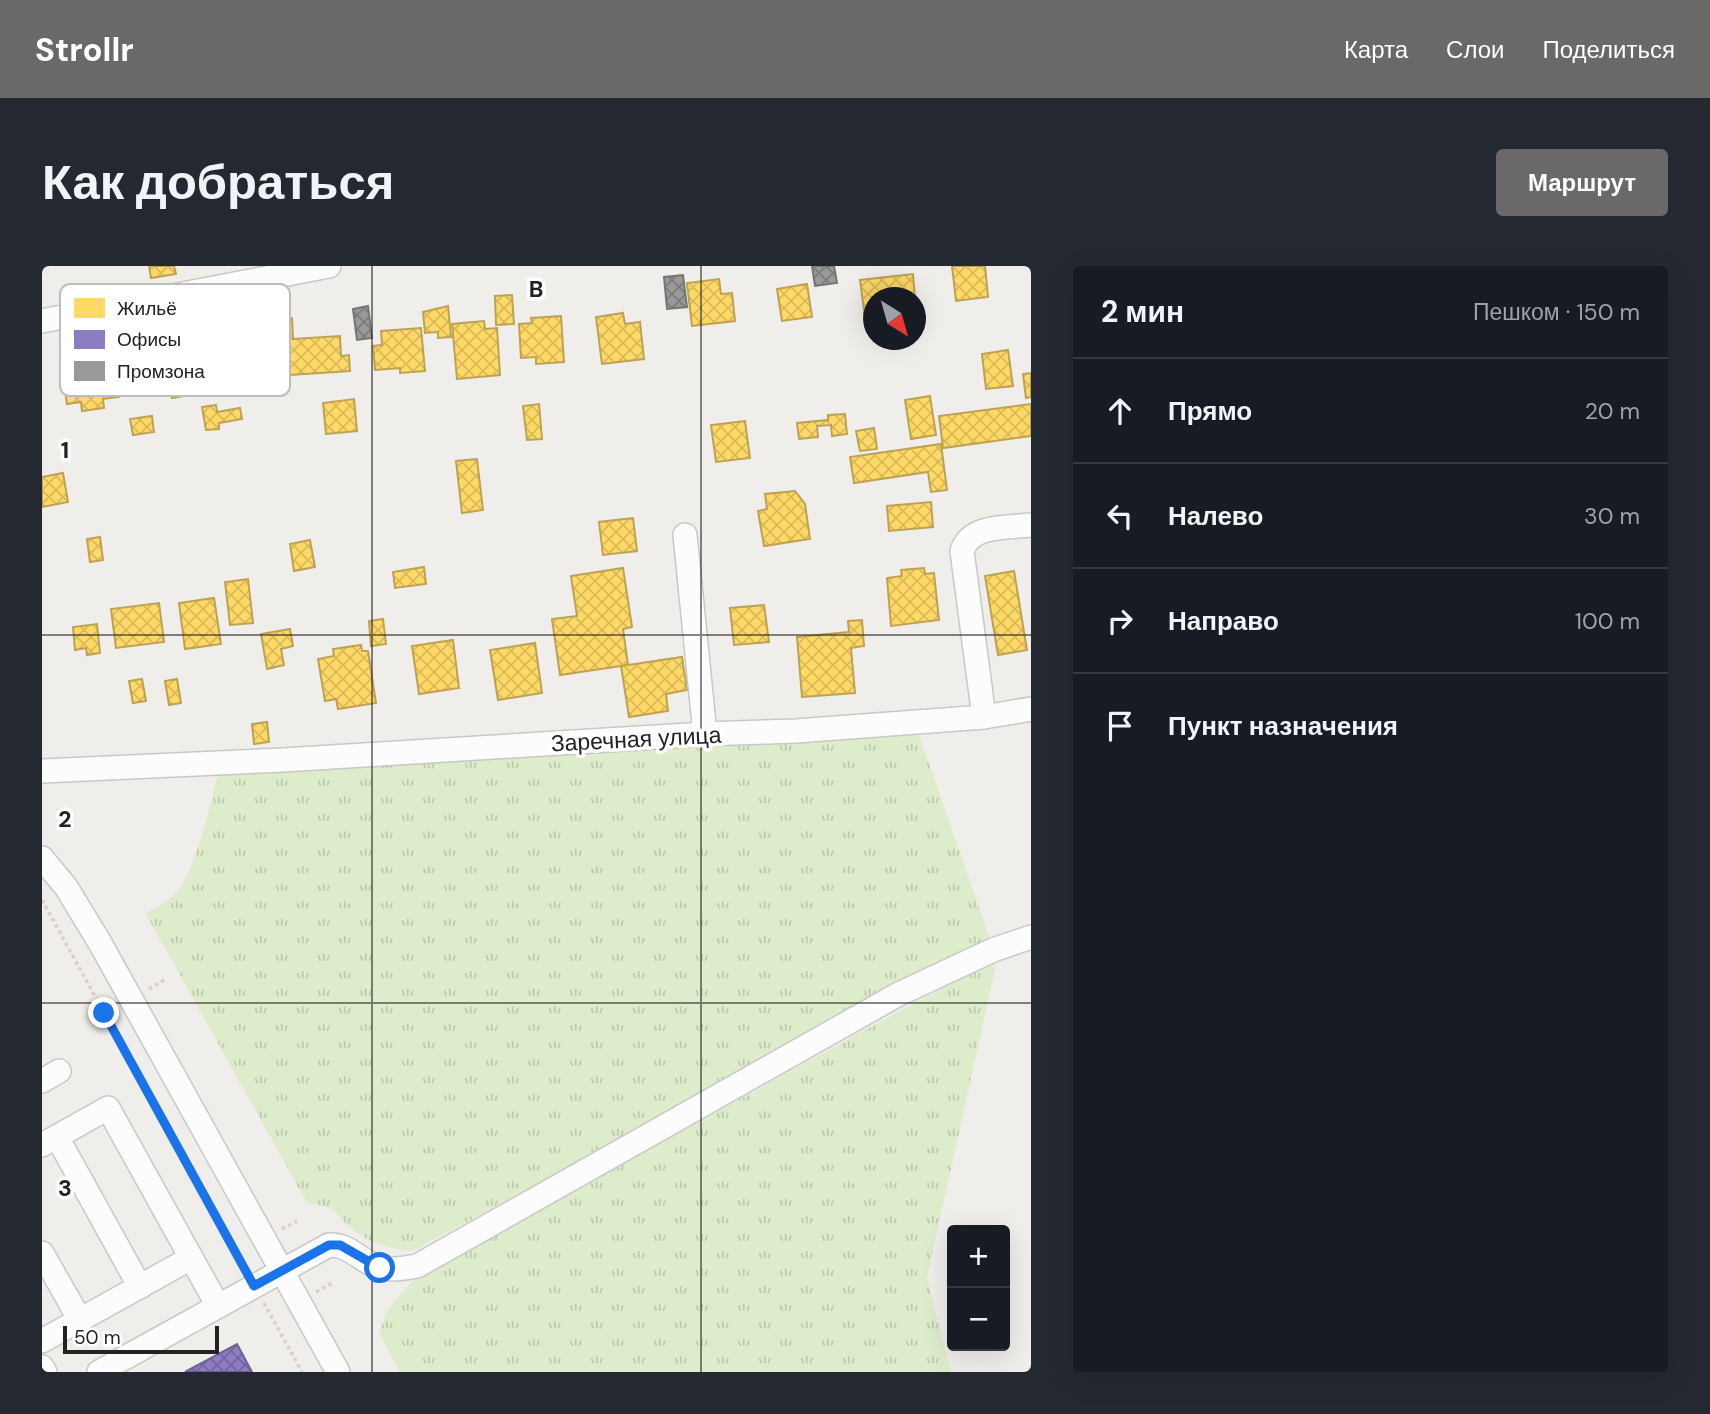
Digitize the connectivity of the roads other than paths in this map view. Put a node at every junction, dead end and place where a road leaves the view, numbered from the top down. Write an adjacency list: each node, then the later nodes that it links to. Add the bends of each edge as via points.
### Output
1 (323, 266): 2 (street); 3 (street)
2 (329, 266)
3 (229, 284)
4 (60, 317): 5 (street)
5 (42, 320)
6 (1031, 525): 9 (street, via 977,532 962,551)
7 (685, 535): 10 (street)
8 (1031, 709): 9 (street, Заречная улица)
9 (984, 717): 10 (street, Заречная улица)
10 (705, 734): 11 (street, Заречная улица)
11 (42, 771)
12 (42, 858): 17 (street, via 100,943)
13 (1031, 937): 17 (street, via 897,995 417,1266 380,1268 340,1245 329,1245)
14 (49, 1141): 16 (street, via 108,1108); 18 (street)
15 (42, 1253): 20 (street)
16 (191, 1258): 18 (street); 19 (street)
17 (281, 1271): 19 (street); 25 (street)
18 (140, 1287): 20 (street)
19 (218, 1306): 24 (street)
20 (79, 1320): 21 (street)
21 (42, 1341)
22 (42, 1367): 23 (street)
23 (45, 1372)
24 (99, 1372)
25 (338, 1372)

